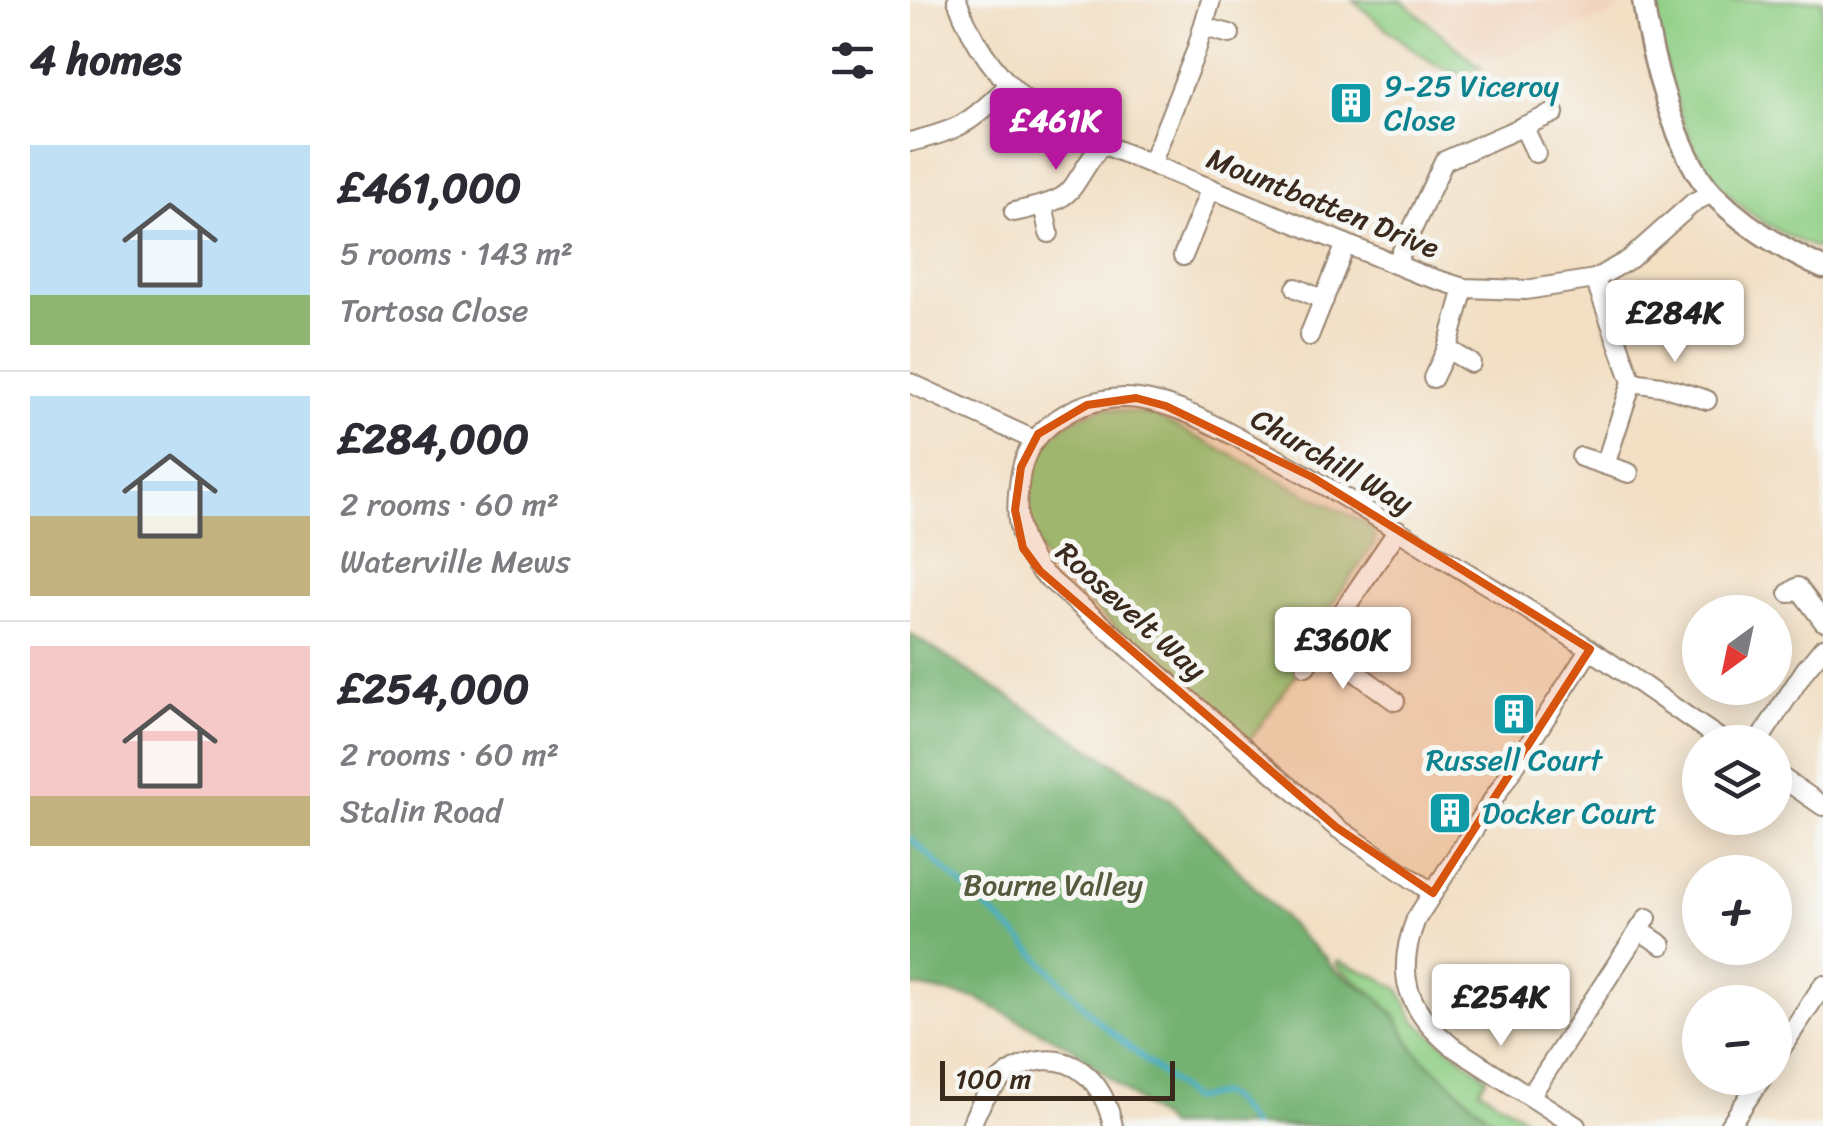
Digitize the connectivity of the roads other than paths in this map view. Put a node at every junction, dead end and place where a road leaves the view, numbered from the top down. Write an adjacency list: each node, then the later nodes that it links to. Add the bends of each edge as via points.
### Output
1 (957, 0): 6 (street, Mountbatten Drive, via 975,42)
2 (1211, 0): 4 (street)
3 (1642, 0): 14 (street, via 1675,125)
4 (1204, 27): 5 (street); 12 (street)
5 (1230, 34)
6 (1007, 87): 9 (street, via 947,134); 10 (street, Mountbatten Drive, via 1038,114)
7 (1554, 113): 8 (street)
8 (1523, 126): 11 (street); 20 (street, via 1440,166)
9 (910, 142)
10 (1102, 144): 12 (street, Mountbatten Drive); 15 (street, via 1067,196)
11 (1536, 153)
12 (1152, 162): 13 (street, Mountbatten Drive)
13 (1211, 188): 18 (street, Mountbatten Drive); 19 (street)
14 (1712, 193): 21 (street, via 1766,238); 22 (street, Mountbatten Drive, via 1630,259)
15 (1042, 206): 16 (street); 17 (street)
16 (1014, 212)
17 (1049, 232)
18 (1346, 244): 20 (street, Mountbatten Drive); 25 (street)
19 (1182, 256)
20 (1396, 264): 24 (street, Mountbatten Drive)
21 (1823, 268)
22 (1595, 278): 24 (street, Mountbatten Drive, via 1526,290); 30 (street)
23 (1296, 288): 25 (street)
24 (1464, 288): 27 (street)
25 (1324, 300): 26 (street)
26 (1309, 336)
27 (1447, 349): 28 (street); 29 (street)
28 (1471, 363)
29 (1433, 378)
30 (1632, 382): 32 (street); 35 (street)
31 (910, 384): 33 (street)
32 (1707, 400)
33 (1032, 439): 37 (street, Churchill Way, via 1070,412 1136,398 1210,424); 49 (street, Roosevelt Way, via 1016,510 1023,548 1040,571 1336,828)
34 (1581, 456): 35 (street)
35 (1605, 466): 36 (street)
36 (1629, 472)
37 (1398, 530): 40 (street); 42 (street, Churchill Way)
38 (1799, 586): 39 (street)
39 (1823, 621)
40 (1320, 646): 43 (street); 44 (street)
41 (1823, 648): 46 (street)
42 (1590, 649): 45 (street, Churchill Way); 49 (street)
43 (1306, 666)
44 (1394, 700)
45 (1700, 725)
46 (1769, 725)
47 (1792, 785): 48 (street)
48 (1823, 806)
49 (1433, 893): 56 (street, via 1406,944 1406,990 1432,1030)
50 (1662, 945): 56 (street, via 1643,924)
51 (1823, 985): 52 (street)
52 (1792, 1032)
53 (1017, 1046): 54 (street)
54 (1027, 1063): 57 (street, via 980,1100); 58 (street, via 1066,1063 1090,1076 1104,1092)
55 (1750, 1095): 60 (street)
56 (1531, 1096): 59 (street)
57 (971, 1126)
58 (1114, 1126)
59 (1576, 1126)
60 (1729, 1126)

